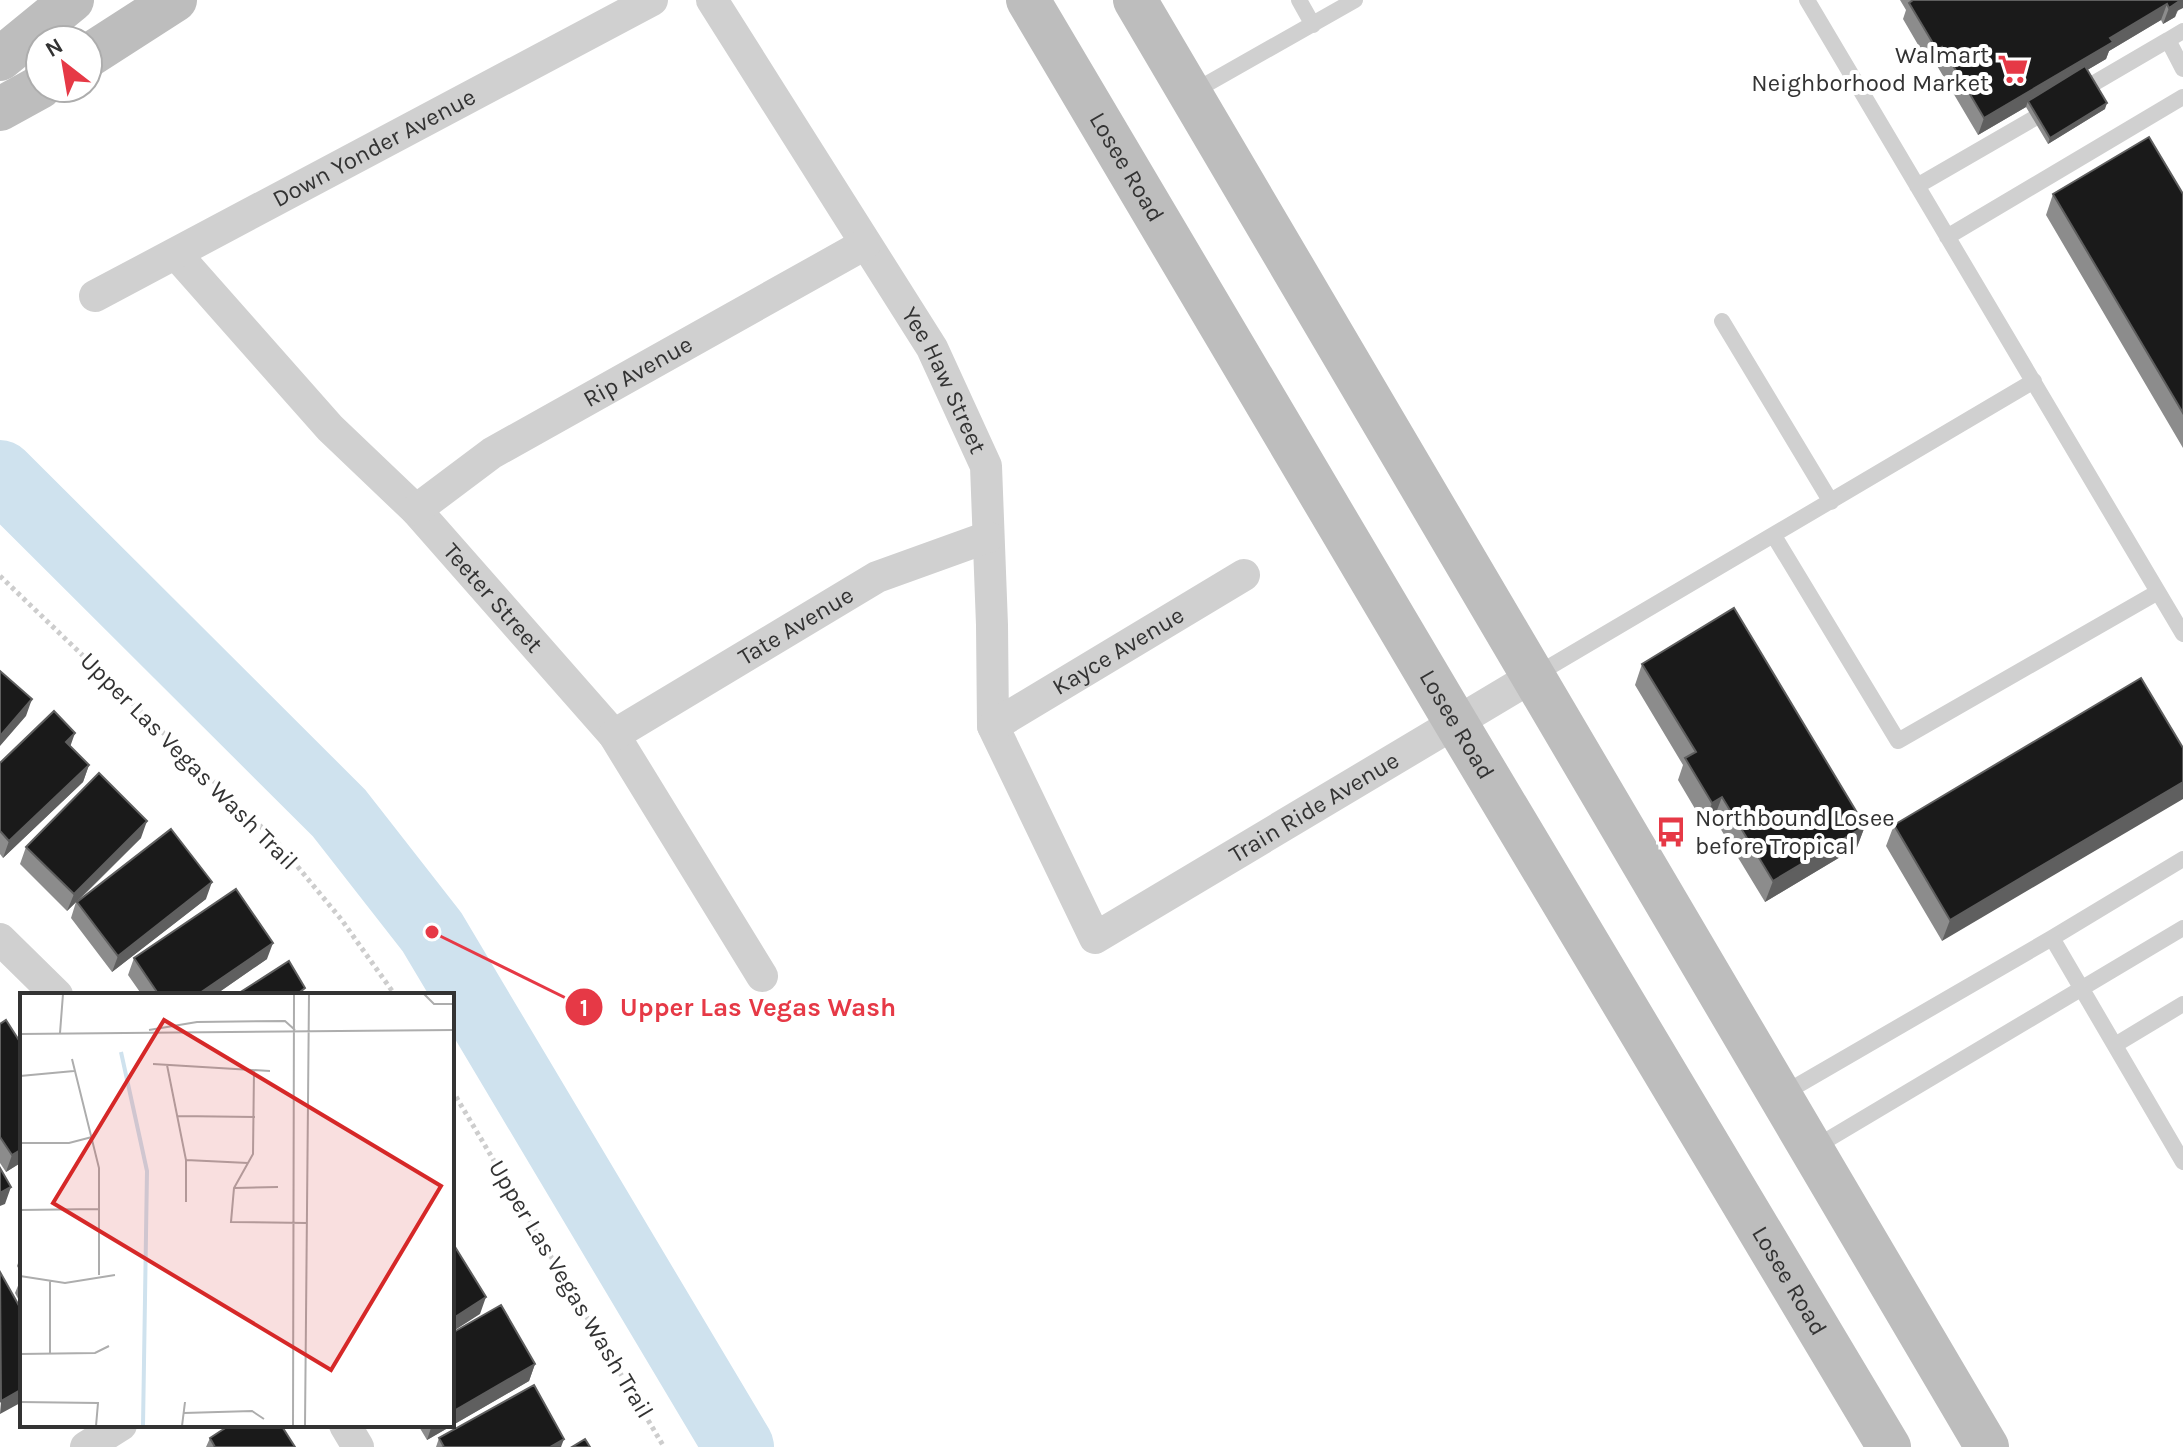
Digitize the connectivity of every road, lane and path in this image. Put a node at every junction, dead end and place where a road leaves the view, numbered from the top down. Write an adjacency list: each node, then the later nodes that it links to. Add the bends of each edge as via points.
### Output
1 (72, 0): 14 (main road)
2 (175, 0): 13 (main road)
3 (652, 0): 25 (street, Down Yonder Avenue)
4 (712, 0): 24 (street, Yee Haw Street)
5 (1028, 0): 38 (main road, Losee Road)
6 (1135, 0): 17 (main road)
7 (1299, 0): 10 (lane)
8 (1355, 0): 10 (lane)
9 (1807, 0): 22 (lane)
10 (1313, 25): 17 (lane)
11 (2183, 31): 12 (lane)
12 (2168, 40): 15 (lane); 16 (lane)
13 (104, 46)
14 (0, 59)
15 (2183, 69)
16 (2091, 85)
17 (1190, 94): 37 (main road)
18 (24, 96): 20 (main road)
19 (2183, 97): 23 (lane)
20 (0, 109)
21 (2033, 119): 22 (lane)
22 (1917, 186): 23 (lane)
23 (1947, 237): 28 (lane)
24 (865, 244): 30 (street, Rip Avenue, via 492,453); 32 (street, Yee Haw Street, via 932,348 986,466)
25 (176, 254): 26 (street, Down Yonder Avenue); 30 (street, Teeter Street, via 330,428)
26 (95, 296)
27 (1722, 321): 29 (lane)
28 (2034, 381): 29 (lane); 35 (lane)
29 (1831, 502): 31 (lane)
30 (416, 510): 40 (street, Teeter Street)
31 (1774, 536): 35 (lane, via 1898,741); 37 (lane)
32 (988, 537): 39 (street, Yee Haw Street); 40 (street, Tate Avenue, via 877,577)
33 (1244, 575): 39 (street, Kayce Avenue)
34 (0, 576): 49 (path, Upper Las Vegas Wash Trail, via 278,843)
35 (2158, 592): 36 (lane)
36 (2183, 634)
37 (1532, 677): 38 (street, Train Ride Avenue); 53 (main road)
38 (1456, 723): 43 (street, Train Ride Avenue); 61 (main road, Losee Road)
39 (993, 726): 43 (street, Yee Haw Street)
40 (614, 735): 46 (street, Teeter Street)
41 (2183, 859): 44 (lane)
42 (2183, 928): 47 (lane)
43 (1095, 938)
44 (2052, 938): 47 (lane); 53 (lane)
45 (0, 939): 48 (street)
46 (762, 976)
47 (2082, 989): 51 (lane); 54 (lane)
48 (55, 993)
49 (394, 993)
50 (2183, 1004): 51 (lane)
51 (2115, 1045): 55 (lane)
52 (454, 1093): 60 (path, Upper Las Vegas Wash Trail)
53 (1779, 1095): 54 (main road)
54 (1811, 1150): 62 (main road)
55 (2183, 1162)
56 (118, 1427): 58 (street)
57 (346, 1427): 59 (street)
58 (86, 1447)
59 (358, 1447)
60 (664, 1447)
61 (1889, 1447)
62 (1987, 1447)

